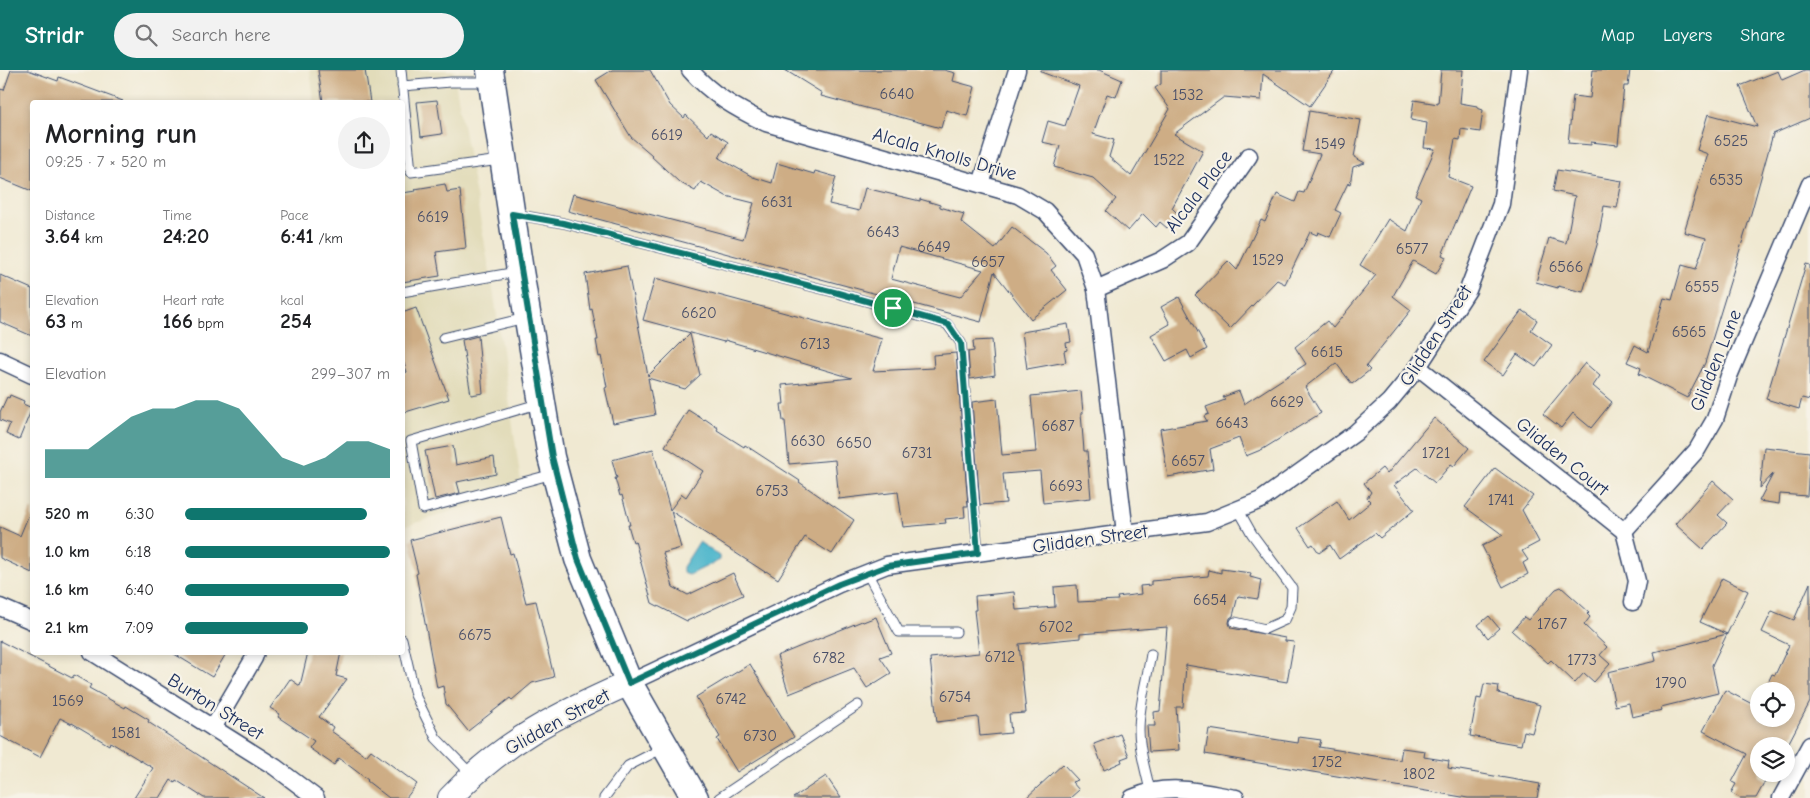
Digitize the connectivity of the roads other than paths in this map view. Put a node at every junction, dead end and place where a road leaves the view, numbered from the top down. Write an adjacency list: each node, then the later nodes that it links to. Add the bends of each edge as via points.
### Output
1 (401, 70): 6 (lane)
2 (690, 70): 12 (street, Alcala Knolls Drive, via 705,87 735,108 766,123)
3 (1017, 70): 12 (street)
4 (1519, 70): 21 (street, Glidden Street, via 1501,204 1468,290)
5 (491, 76): 6 (lane); 11 (main road)
6 (402, 86): 7 (lane)
7 (403, 100)
8 (405, 133): 9 (lane)
9 (406, 149): 11 (lane, via 411,172)
10 (1249, 156): 16 (street, Alcala Place, via 1188,243 1162,260)
11 (503, 160): 14 (main road)
12 (981, 184): 16 (street, Alcala Knolls Drive, via 1018,195 1045,212 1084,254)
13 (1810, 184): 26 (street, Glidden Lane, via 1729,376 1715,419 1697,450)
14 (512, 214): 15 (main road); 28 (lane, via 572,225 948,324 961,343)
15 (520, 271): 17 (lane); 18 (main road)
16 (1096, 289): 27 (street, Alcala Knolls Drive)
17 (405, 291)
18 (528, 318): 19 (lane); 23 (main road)
19 (443, 338)
20 (0, 360): 22 (street)
21 (1418, 367): 25 (street, Glidden Street, via 1390,402 1355,433 1261,500); 26 (street, Glidden Court)
22 (30, 374)
23 (542, 402): 24 (main road); 24 (lane, via 411,441 423,509)
24 (556, 473): 39 (main road, via 578,559)
25 (1238, 509): 27 (street, Glidden Street, via 1207,522); 33 (lane, via 1252,534 1292,588 1291,607 1285,620 1266,629)
26 (1624, 531): 30 (street, via 1637,582)
27 (1125, 533): 28 (street, Glidden Street)
28 (978, 553): 29 (street, Glidden Street, via 887,566)
29 (866, 573): 34 (lane, via 899,632); 39 (street, Glidden Street)
30 (1634, 602)
31 (0, 607): 32 (street)
32 (30, 620)
33 (1235, 622)
34 (956, 632)
35 (405, 653): 44 (lane, via 414,695 436,738)
36 (1151, 654): 45 (lane, via 1139,732)
37 (97, 655): 41 (street, Burton Street)
38 (254, 655): 41 (street)
39 (629, 683): 43 (main road); 44 (street, Glidden Street, via 519,738)
40 (858, 704): 50 (lane)
41 (213, 728): 46 (street, Burton Street, via 275,767)
42 (1810, 745): 53 (street)
43 (665, 747): 48 (lane, via 628,766); 49 (main road)
44 (472, 775): 47 (street, Glidden Street)
45 (1150, 791): 51 (street); 52 (street, via 1175,788)
46 (316, 798)
47 (450, 798)
48 (604, 798)
49 (695, 798)
50 (719, 798)
51 (1132, 798)
52 (1236, 798)
53 (1781, 798)

